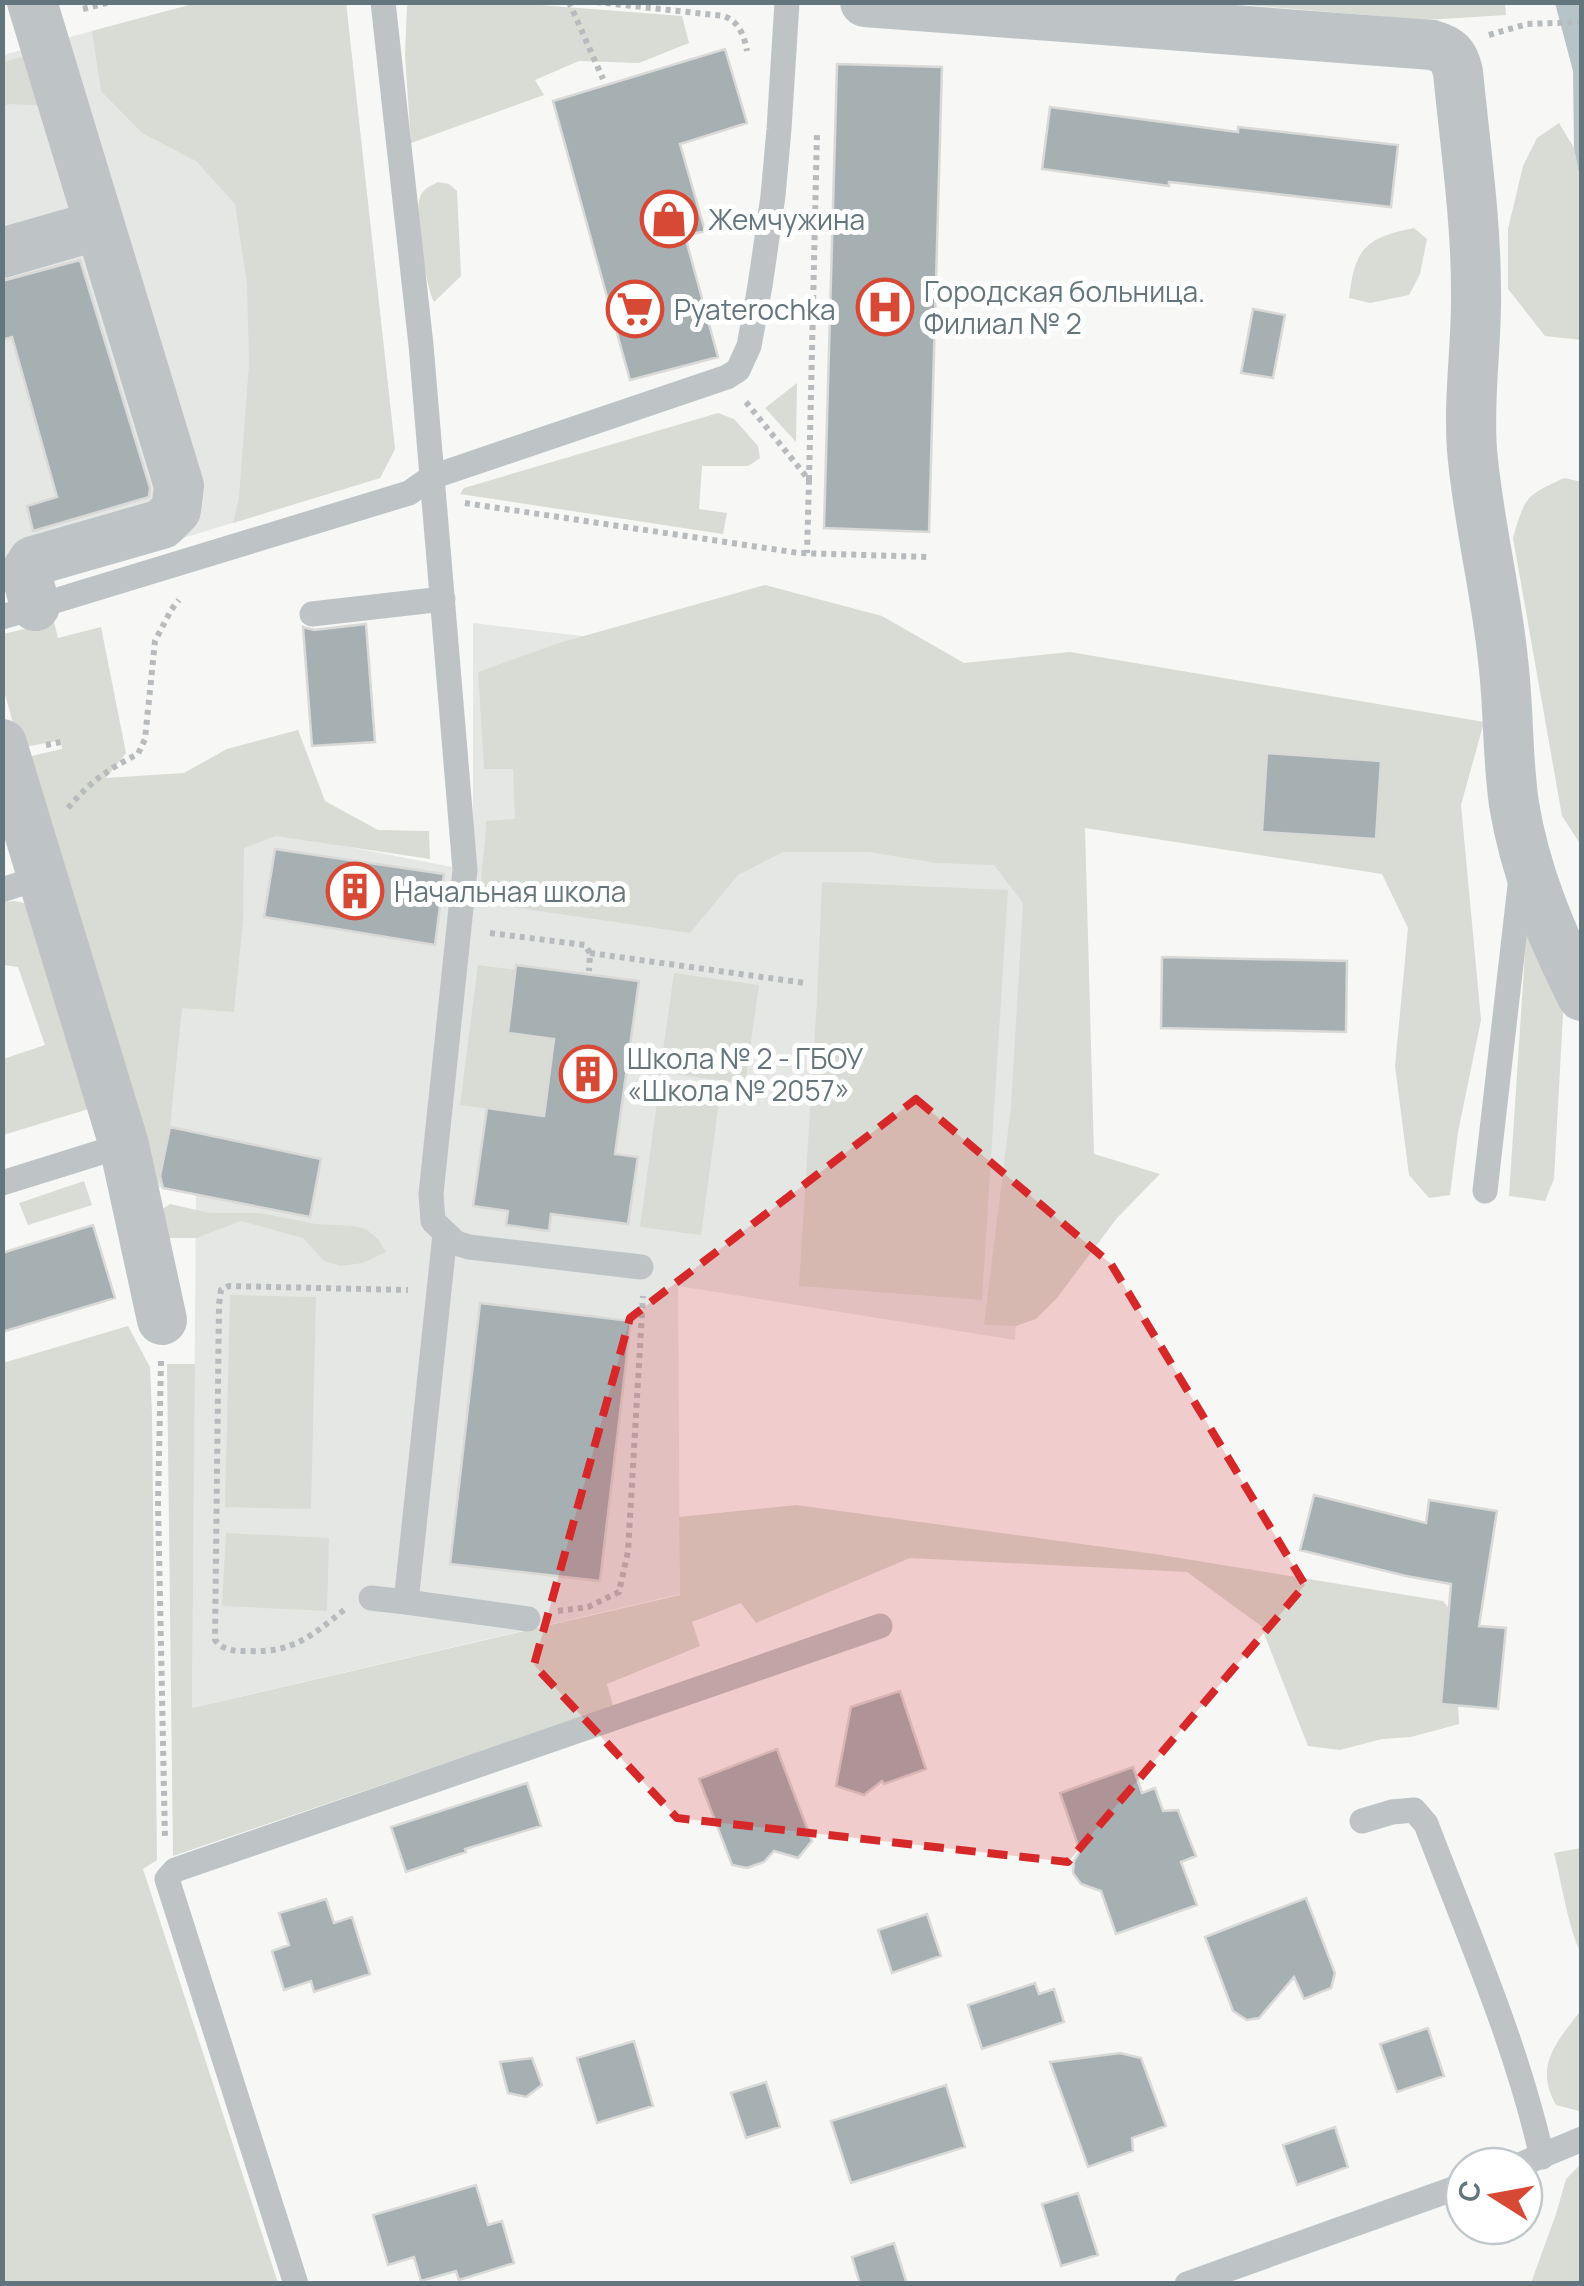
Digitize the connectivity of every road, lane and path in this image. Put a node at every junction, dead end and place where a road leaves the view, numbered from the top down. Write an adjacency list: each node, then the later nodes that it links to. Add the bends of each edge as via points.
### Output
1 (32, 2): 12 (street)
2 (383, 2): 16 (lane)
3 (569, 2): 10 (path)
4 (596, 2): 9 (path, via 734,20)
5 (788, 2): 14 (lane, via 760,286 749,346)
6 (865, 2): 8 (street)
7 (1582, 22): 8 (path, via 1527,24)
8 (1445, 49): 24 (street, via 1458,72 1476,254 1472,448)
9 (750, 67)
10 (603, 79)
11 (817, 133): 15 (path)
12 (100, 224): 13 (street); 21 (street, via 179,486 176,510 162,524 33,561)
13 (2, 254)
14 (727, 377): 15 (path); 16 (lane)
15 (809, 480): 18 (path)
16 (433, 488): 17 (lane); 18 (path); 20 (lane)
17 (221, 550): 21 (lane); 25 (path, via 171,610 155,641 138,754 87,784)
18 (807, 553): 19 (path)
19 (929, 557)
20 (443, 599): 22 (lane); 26 (lane, via 465,870)
21 (19, 611)
22 (312, 614)
23 (2, 744): 25 (street)
24 (1525, 858): 30 (street, via 1552,938); 33 (lane)
25 (27, 871): 31 (street)
26 (459, 929): 27 (path, via 579,944); 34 (lane, via 430,1194 433,1221)
27 (590, 954): 28 (path); 29 (path)
28 (589, 971)
29 (805, 984)
30 (1582, 996)
31 (124, 1145): 32 (lane); 37 (street)
32 (2, 1183)
33 (1485, 1191)
34 (445, 1234): 35 (lane, via 469,1248); 36 (lane)
35 (641, 1267): 40 (path, via 628,1551 619,1592 588,1607)
36 (439, 1290): 38 (path, via 221,1290 215,1640 235,1651 270,1652 292,1646 351,1604); 39 (lane)
37 (162, 1320): 43 (path, via 158,1503)
38 (371, 1598): 39 (lane)
39 (406, 1602): 40 (lane)
40 (528, 1619)
41 (880, 1626): 43 (lane, via 175,1870)
42 (1362, 1821): 45 (lane, via 1414,1810 1426,1824 1514,2055)
43 (167, 1879): 48 (lane)
44 (1582, 2139): 46 (lane)
45 (1540, 2146)
46 (1544, 2156)
47 (1444, 2192): 49 (lane)
48 (296, 2284)
49 (1187, 2284)

